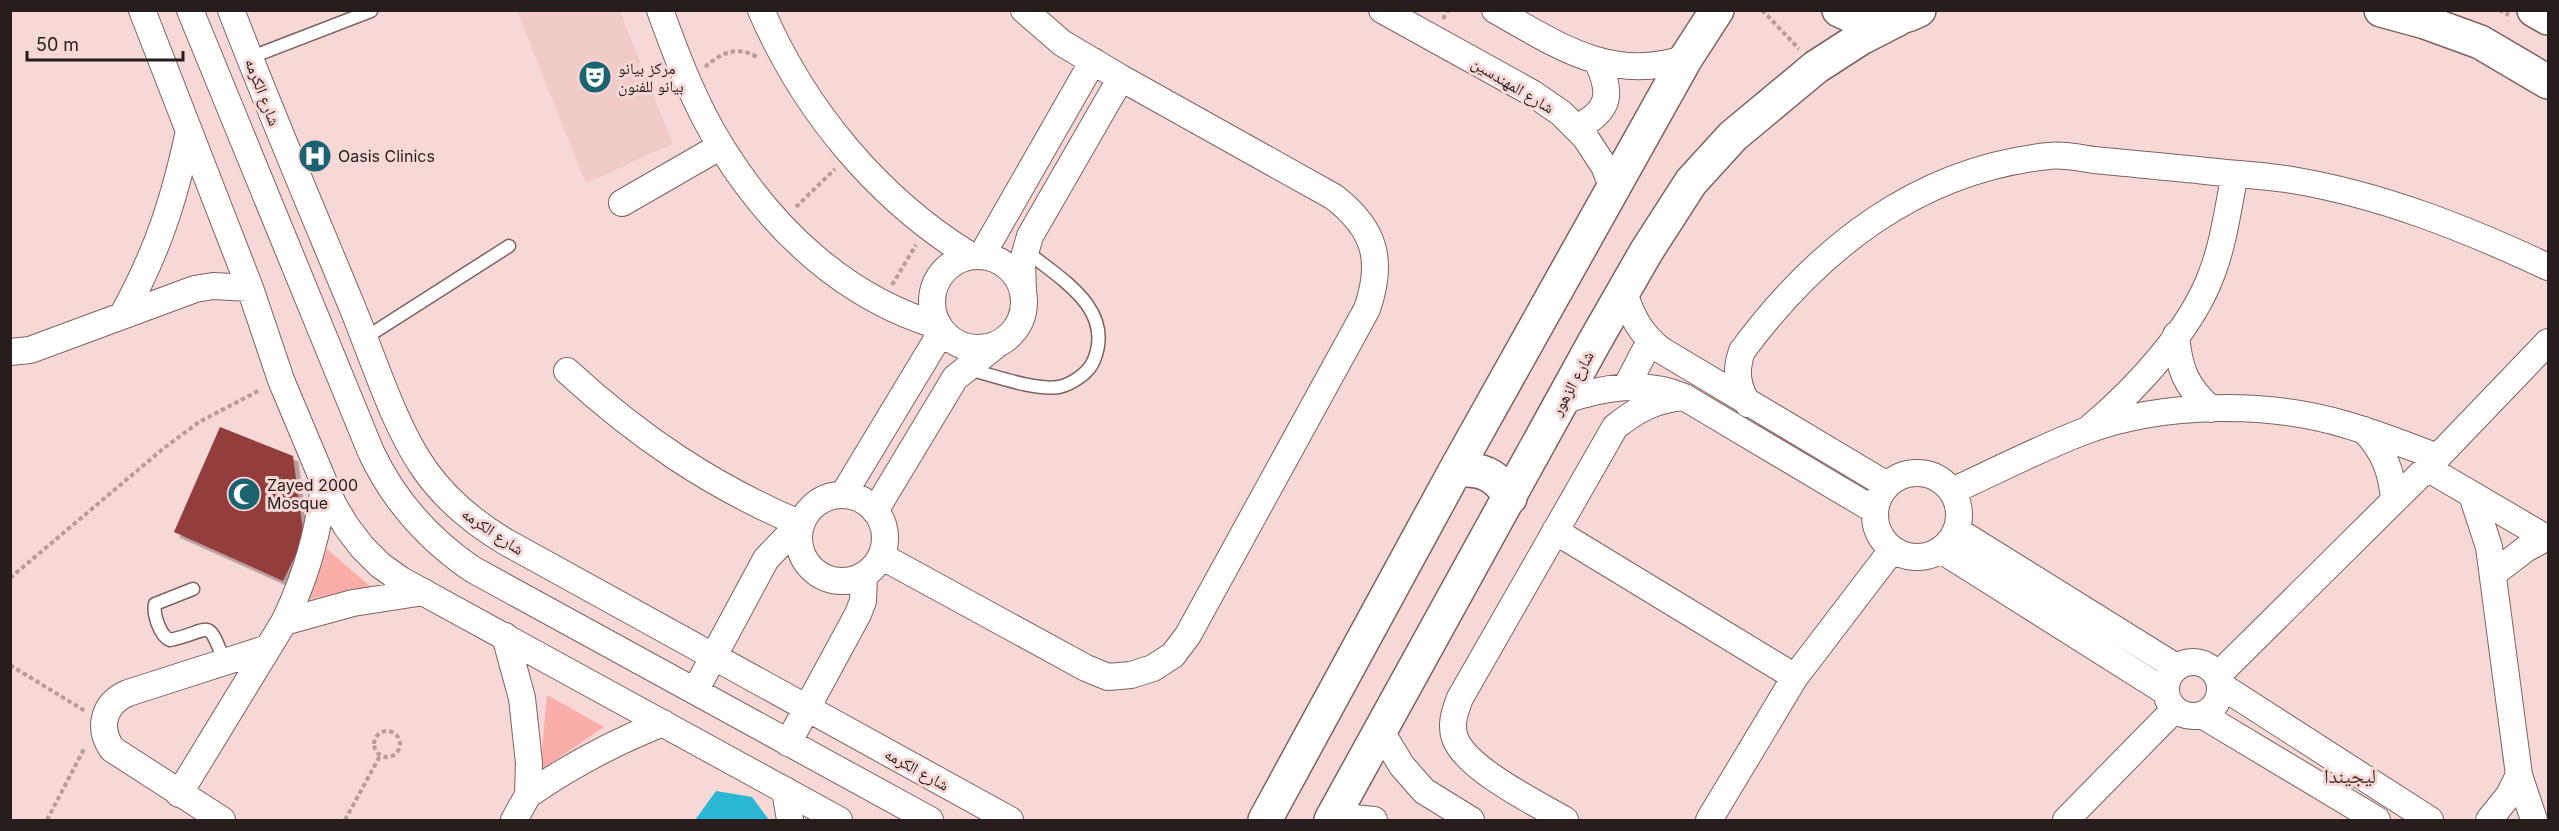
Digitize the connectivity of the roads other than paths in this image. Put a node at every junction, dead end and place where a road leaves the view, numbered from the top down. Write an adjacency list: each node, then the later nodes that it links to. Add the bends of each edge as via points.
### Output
1 (142, 10): 24 (street)
2 (190, 10): 20 (street)
3 (231, 10): 16 (street, شارع الكرمه)
4 (660, 10): 25 (street, via 678,59)
5 (761, 10): 31 (street, via 788,66 816,111 886,190 931,229)
6 (1024, 10): 18 (street, via 1062,43)
7 (1382, 10): 23 (street, شارع المهندسين, via 1532,93)
8 (1495, 10): 19 (street, via 1567,51)
9 (1717, 10): 17 (main road)
10 (1839, 10): 14 (main road, via 1867,20)
11 (2381, 10): 22 (main road, via 2480,42)
12 (2534, 10): 15 (main road)
13 (371, 11): 16 (lane)
14 (1908, 15): 34 (main road, شارع الزهور, via 1861,38 1816,67 1733,136 1691,182)
15 (2548, 18)
16 (249, 58): 20 (street); 39 (street, شارع الكرمه)
17 (1686, 58): 19 (street, via 1663,66 1630,67); 27 (main road)
18 (1093, 61): 21 (street); 31 (street)
19 (1597, 61): 23 (street, via 1606,81 1606,101 1595,119)
20 (215, 71): 44 (street)
21 (1121, 78): 30 (street); 72 (street, via 1334,197 1354,213 1369,234 1376,259 1376,284 1367,309 1188,635 1173,655 1153,668 1108,677 1086,668)
22 (2548, 82)
23 (1576, 128): 27 (street, شارع المهندسين, via 1604,166)
24 (189, 131): 33 (street); 36 (street, via 158,246)
25 (721, 146): 28 (street); 37 (street, via 747,185 812,256 883,305)
26 (2235, 174): 32 (street, via 2292,180 2359,195 2426,215); 38 (street, via 2212,275); 50 (street, via 2051,155 1986,168 1925,190 1868,223 1817,264 1750,340 1738,364)
27 (1614, 191): 56 (main road)
28 (622, 202)
29 (509, 246): 39 (lane)
30 (1025, 250): 35 (street); 45 (lane, via 1090,306 1099,325 1100,346 1092,365 1078,379 1058,387)
31 (977, 256): 35 (street, via 997,259 1010,268); 37 (street, via 957,260 936,282 933,312)
32 (2548, 267)
33 (250, 288): 36 (street, via 195,289); 57 (street, via 281,380)
34 (1624, 292): 40 (street, via 1633,319); 49 (main road, شارع الزهور)
35 (1024, 294): 42 (street, via 1019,324)
36 (122, 316): 43 (street, via 30,350)
37 (940, 328): 42 (street, via 957,344 977,348); 60 (street)
38 (2176, 335): 51 (street, via 2185,377); 54 (street, via 2135,387)
39 (365, 338): 44 (street); 80 (street, شارع الكرمه, via 410,445 430,476 461,510 506,542)
40 (1650, 341): 47 (street); 50 (street)
41 (2548, 342): 55 (street)
42 (997, 345): 45 (street)
43 (10, 352)
44 (331, 355): 85 (street, via 380,472 405,510 436,542 472,569)
45 (964, 368): 65 (street, via 954,378)
46 (567, 371): 66 (street, via 628,424 693,471)
47 (1626, 387): 48 (street, via 1648,387); 49 (street)
48 (1684, 397): 52 (street); 68 (street, via 1651,404 1615,427)
49 (1563, 400): 62 (main road, شارع الزهور)
50 (1742, 400): 52 (street); 58 (street)
51 (2211, 409): 53 (street, via 2306,415); 54 (street, via 2141,417)
52 (1723, 420): 64 (street)
53 (2364, 430): 55 (street); 63 (street, via 2386,462)
54 (2086, 431): 59 (street)
55 (2432, 463): 61 (street); 63 (street)
56 (1455, 471): 62 (main road, via 1488,473); 103 (main road)
57 (324, 479): 76 (street, via 346,526 362,547 387,570); 77 (street, via 312,553)
58 (1887, 485): 59 (street, via 1913,473 1928,474); 64 (street)
59 (1952, 491): 67 (street, via 1959,517)
60 (843, 495): 65 (street, via 861,500); 66 (street, via 825,498 810,508)
61 (2472, 495): 69 (street); 73 (street, via 2489,547)
62 (1510, 498): 90 (main road, شارع الزهور)
63 (2394, 500): 84 (street)
64 (1874, 510): 70 (street, via 1881,539)
65 (875, 511): 72 (street, via 883,525 885,541)
66 (800, 527): 74 (street, via 799,546 805,562 817,574 841,581); 80 (street, via 766,559)
67 (1956, 530): 71 (street); 82 (street)
68 (1555, 531): 83 (street); 106 (street, via 1453,717 1454,737 1463,754)
69 (2547, 539): 73 (street, via 2527,548)
70 (1892, 550): 71 (street, via 1917,558); 83 (street)
71 (1941, 550): 86 (street)
72 (881, 556): 74 (street)
73 (2493, 574): 92 (street)
74 (864, 575): 87 (street, via 858,614)
75 (193, 589): 81 (lane, via 155,604 163,635 170,640 202,629 210,631)
76 (424, 592): 77 (street, via 353,603); 78 (street)
77 (284, 622): 79 (street)
78 (505, 636): 89 (street); 95 (street, via 527,730)
79 (268, 648): 81 (street); 94 (street)
80 (714, 657): 85 (street); 87 (street, شارع الكرمه)
81 (224, 662): 94 (street, via 119,697 111,704 104,727 106,740 119,755)
82 (2176, 668): 84 (street, via 2194,662 2211,668); 86 (street, via 2170,674)
83 (1795, 677): 107 (street)
84 (2219, 680): 88 (street, via 2216,704); 110 (street)
85 (695, 691): 91 (street)
86 (2171, 701): 88 (street, via 2192,716); 108 (street)
87 (807, 708): 91 (street); 102 (street, شارع الكرمه)
88 (2202, 715): 109 (street)
89 (663, 723): 93 (street); 95 (street, via 597,752)
90 (1380, 730): 96 (main road, شارع الزهور); 105 (street, via 1402,766 1424,790)
91 (788, 743): 101 (street)
92 (2519, 775): 111 (street); 112 (street)
93 (784, 790): 99 (street); 100 (street)
94 (179, 794): 97 (street)
95 (528, 795): 98 (street)
96 (1332, 818): 104 (street)
97 (222, 820)
98 (514, 820)
99 (790, 820)
100 (839, 820)
101 (930, 820)
102 (1010, 820)
103 (1265, 820)
104 (1374, 820)
105 (1471, 820)
106 (1565, 820)
107 (1709, 820)
108 (2066, 820)
109 (2377, 820)
110 (2430, 820)
111 (2489, 820)
112 (2534, 820)

